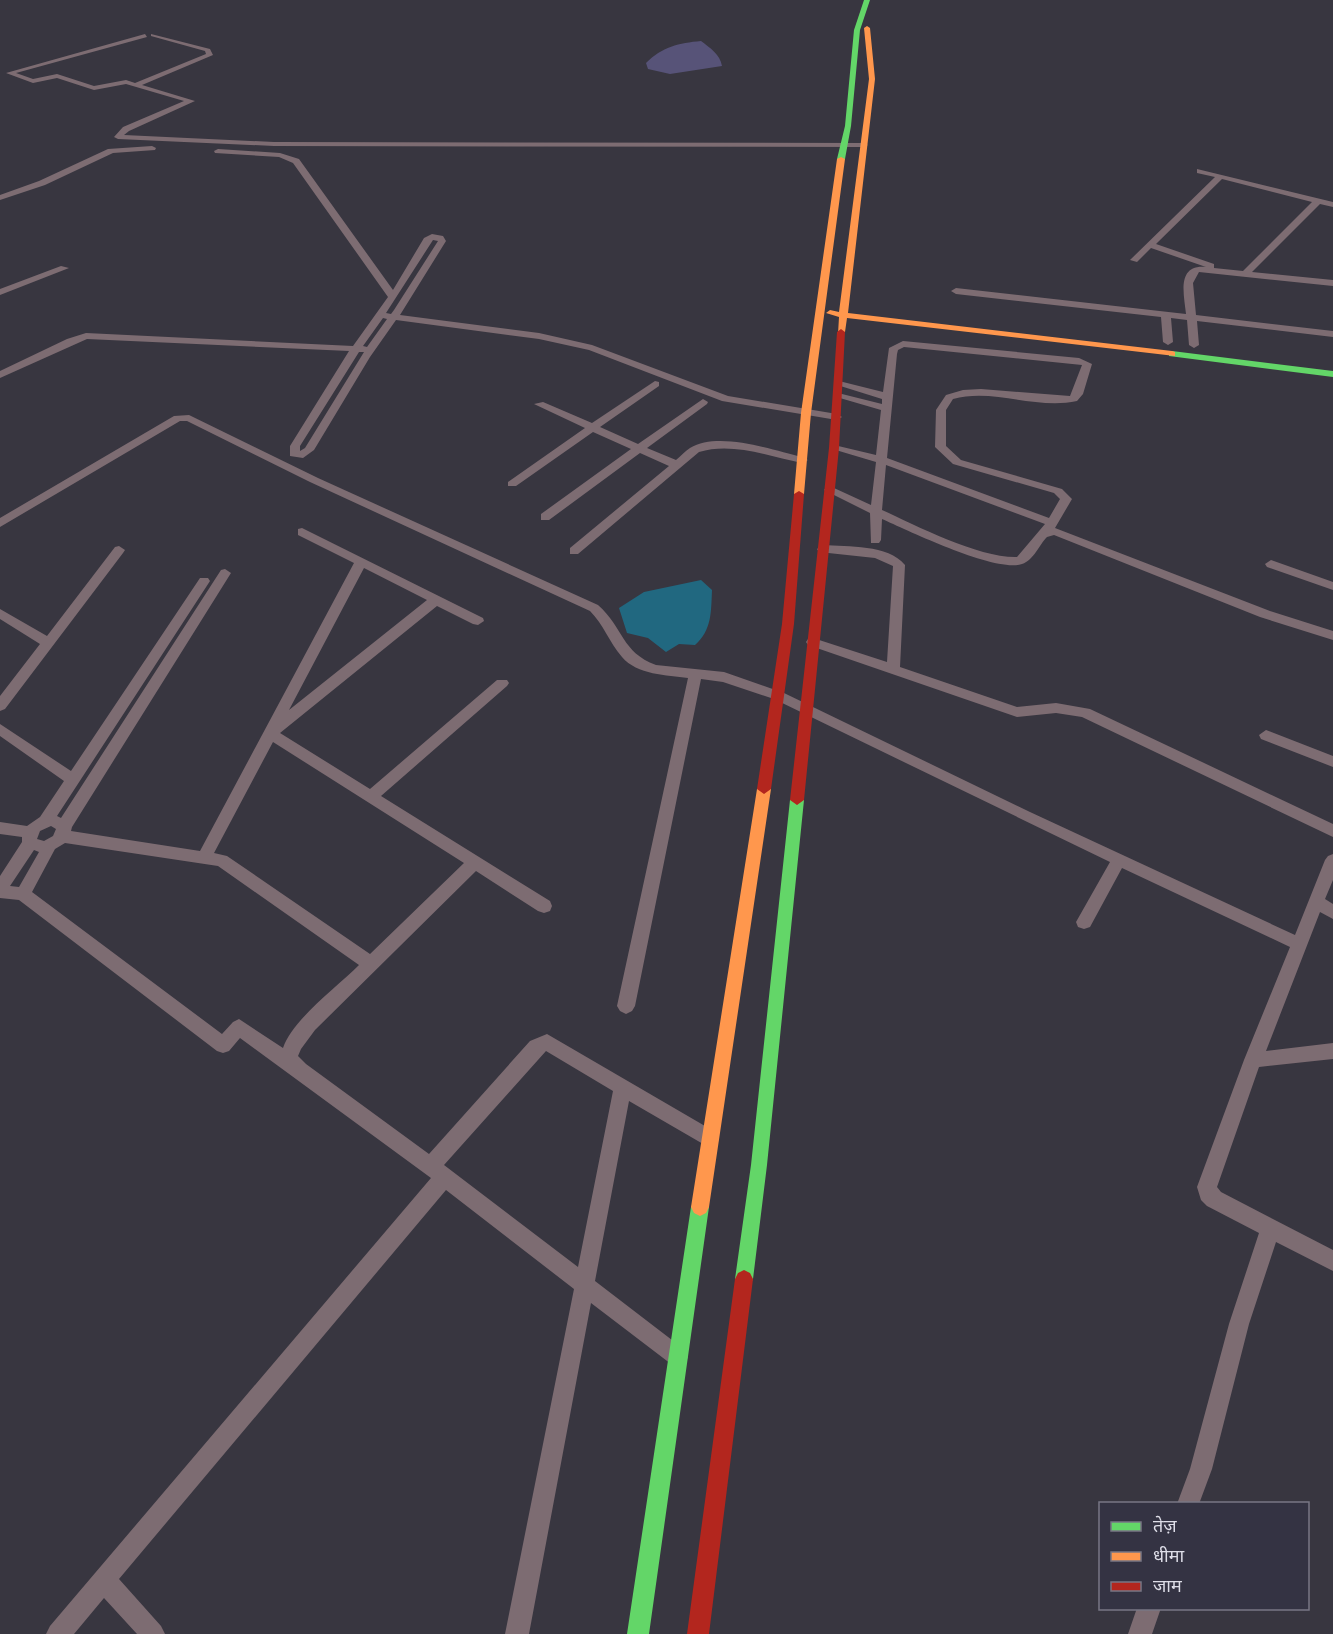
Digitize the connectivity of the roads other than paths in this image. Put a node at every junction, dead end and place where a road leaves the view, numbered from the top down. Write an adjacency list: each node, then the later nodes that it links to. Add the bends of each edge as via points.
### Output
1 (867, 0): 4 (street, via 857,30)
2 (874, 0): 6 (street, via 867,25 872,79)
3 (136, 85): 3 (street, via 124,82 94,88 57,76 33,81 9,73 149,35 208,50 210,55); 4 (street, via 191,101 126,129 118,137 274,144)
4 (843, 147): 6 (street); 22 (street)
5 (159, 148): 10 (street, via 111,152)
6 (863, 148): 23 (street)
7 (214, 151): 21 (street, via 280,155 296,160)
8 (1200, 171): 9 (street)
9 (1221, 176): 11 (street); 13 (street)
10 (0, 198)
11 (1318, 201): 12 (street); 17 (street)
12 (1333, 205)
13 (1150, 246): 14 (street); 16 (street)
14 (1134, 260)
15 (64, 268): 20 (street)
16 (1228, 271): 17 (street); 27 (street, via 1192,272 1188,284)
17 (1246, 273): 18 (street)
18 (1333, 283)
19 (956, 291): 24 (street)
20 (0, 292)
21 (393, 297): 25 (street); 26 (street, via 427,240 442,239)
22 (820, 306): 23 (street); 43 (street)
23 (843, 308): 28 (street); 30 (street); 39 (street)
24 (1166, 315): 27 (street); 30 (street)
25 (381, 316): 26 (street); 33 (street)
26 (394, 318): 34 (street); 43 (street, via 539,336 592,348 726,399)
27 (1191, 318): 29 (street); 31 (street)
28 (943, 326): 32 (street); 36 (street)
29 (1333, 334)
30 (1168, 342): 31 (street)
31 (1194, 345): 35 (street)
32 (939, 347): 41 (street, via 903,344 894,348); 56 (street, via 1087,364 1073,399 980,392 952,395 941,407 940,447 948,456 1058,491 1066,499)
33 (354, 352): 34 (street); 34 (street, via 294,454 303,455 309,450); 37 (street, via 70,341)
34 (368, 353)
35 (1333, 362)
36 (1333, 374)
37 (0, 375)
38 (655, 384): 45 (street)
39 (839, 390): 41 (street); 44 (street)
40 (703, 402): 47 (street)
41 (888, 403): 49 (street)
42 (539, 404): 45 (street)
43 (806, 413): 44 (street); 48 (street)
44 (837, 417): 46 (street)
45 (593, 428): 47 (street); 51 (street)
46 (834, 448): 49 (street); 52 (street)
47 (640, 449): 50 (street); 54 (street)
48 (802, 460): 50 (street, via 707,445); 76 (street)
49 (882, 460): 53 (street); 56 (street)
50 (677, 465): 61 (street)
51 (512, 484)
52 (830, 490): 53 (street); 59 (street)
53 (876, 512): 56 (street, via 1011,564 1021,561); 58 (street)
54 (545, 517)
55 (0, 523): 74 (street, via 178,418 189,418 314,480 594,608 606,619 627,655 641,664)
56 (1049, 527): 70 (street, via 1287,622)
57 (302, 532): 62 (street)
58 (875, 540)
59 (823, 549): 71 (street); 73 (street, via 883,555 899,564)
60 (119, 550): 72 (street)
61 (574, 551)
62 (360, 562): 67 (street); 80 (street)
63 (1271, 564): 66 (street)
64 (225, 573): 88 (street)
65 (204, 581): 83 (street)
66 (1333, 586)
67 (436, 600): 69 (street); 80 (street)
68 (0, 613): 72 (street)
69 (478, 621)
70 (1333, 636)
71 (813, 642): 73 (street); 78 (street)
72 (49, 643): 77 (street)
73 (893, 669): 87 (street, via 1017,712 1056,708 1085,713)
74 (696, 673): 76 (street, via 724,677); 101 (street)
75 (502, 683): 84 (street)
76 (779, 696): 78 (street); 106 (street)
77 (0, 706)
78 (806, 711): 91 (street); 119 (street, via 759,1165)
79 (0, 729): 83 (street)
80 (270, 733): 84 (street); 90 (street)
81 (1266, 735): 82 (street)
82 (1333, 762)
83 (73, 780): 85 (street)
84 (370, 797): 93 (street)
85 (46, 821): 88 (street, via 57,821); 89 (street, via 35,826)
86 (0, 828): 89 (street)
87 (1333, 831)
88 (59, 836): 89 (street, via 38,847); 90 (street); 94 (street)
89 (30, 837): 94 (street)
90 (205, 856): 100 (street, via 222,860)
91 (1119, 860): 98 (street); 99 (street)
92 (1333, 860): 95 (street)
93 (475, 862): 96 (street); 100 (street)
94 (7, 894): 104 (street, via 223,1045 239,1027)
95 (1316, 902): 97 (street); 99 (street)
96 (544, 906)
97 (1333, 912)
98 (1084, 922)
99 (1299, 944): 103 (street)
100 (371, 964): 104 (street, via 292,1046 289,1058)
101 (626, 1006)
102 (1333, 1051): 103 (street)
103 (1253, 1060): 108 (street, via 1207,1187 1214,1199)
104 (300, 1070): 107 (street)
105 (623, 1087): 106 (street); 107 (street, via 547,1042 536,1047); 110 (street)
106 (710, 1139): 111 (street)
107 (438, 1171): 110 (street); 113 (street)
108 (1270, 1230): 109 (street); 112 (street)
109 (1333, 1261)
110 (585, 1286): 111 (street); 117 (street)
111 (678, 1357): 118 (street)
112 (1188, 1502)
113 (104, 1580): 115 (street); 116 (street)
114 (1148, 1610): 120 (street)
115 (58, 1634)
116 (153, 1634)
117 (517, 1634)
118 (638, 1634)
119 (698, 1634)
120 (1140, 1634)

